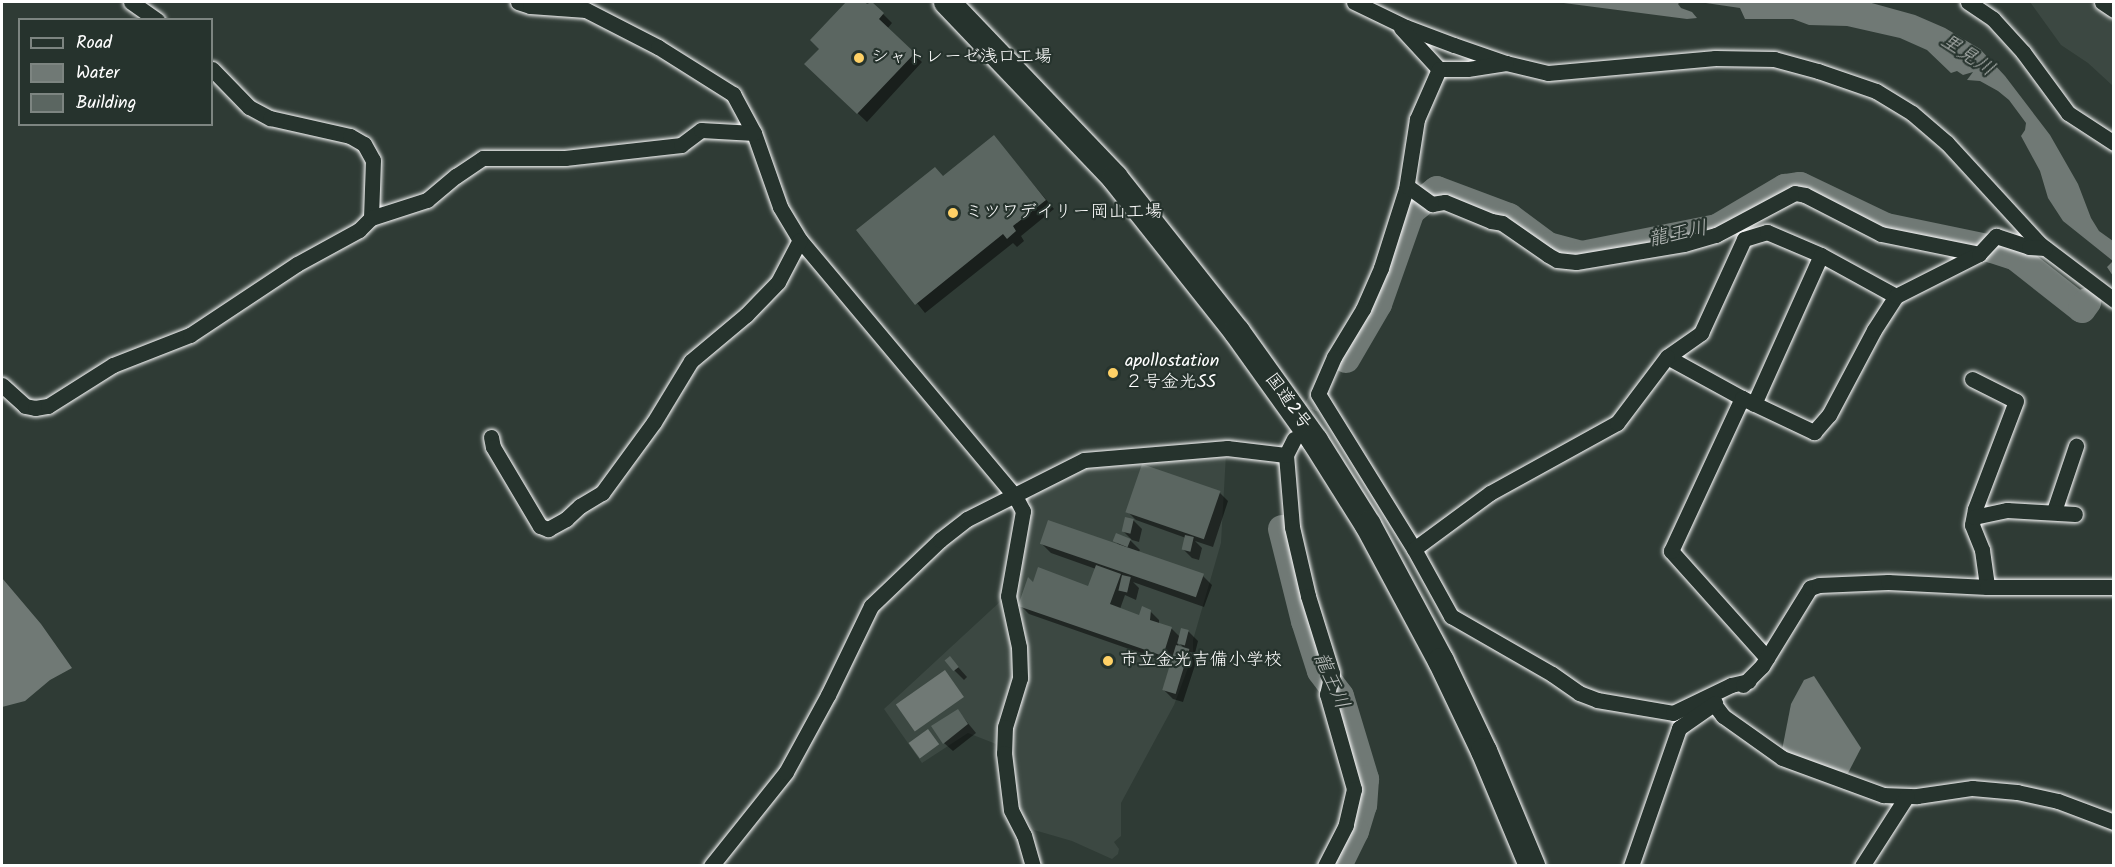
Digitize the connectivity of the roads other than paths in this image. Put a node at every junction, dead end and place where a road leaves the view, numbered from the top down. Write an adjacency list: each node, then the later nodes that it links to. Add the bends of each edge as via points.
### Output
1 (131, 2): 8 (street)
2 (518, 2): 13 (street, via 586,10 658,47 733,94)
3 (1354, 2): 9 (street)
4 (1968, 2): 14 (street, via 1993,19 2023,52 2068,113)
5 (2102, 2): 7 (street)
6 (955, 4): 46 (highway, 国道2号, via 1115,178 1237,333 1315,441 1368,525 1441,661)
7 (2114, 10)
8 (154, 18)
9 (1395, 22): 10 (street); 11 (street)
10 (1506, 63): 11 (street); 18 (street, via 1548,73 1715,58 1774,59 1846,80 1876,91 1912,112 1947,143)
11 (1439, 69): 15 (street, via 1417,119)
12 (213, 70): 16 (street, via 249,107 270,118 350,136 364,144 374,160)
13 (754, 133): 16 (street, via 701,130 681,145 565,158 483,158 427,200); 17 (street, via 780,207)
14 (2114, 143)
15 (1412, 189): 19 (street, via 1432,204 1445,202 1502,223 1557,260 1576,262 1716,235 1795,193 1881,234); 35 (street, via 1363,309 1334,357 1318,394)
16 (371, 218): 25 (street, via 359,230 297,264 190,336 113,365 48,406 25,406)
17 (800, 240): 27 (street, via 778,282 691,361 654,422 603,493 566,519 548,529 540,526 493,447); 31 (street)
18 (2045, 248): 19 (street, via 2029,248 1996,236); 22 (street)
19 (1978, 254): 21 (street)
20 (1821, 255): 21 (street); 23 (street, via 1767,232 1744,239 1701,333); 26 (street)
21 (1896, 296): 26 (street, via 1829,415 1814,432)
22 (2114, 300)
23 (1667, 357): 26 (street); 35 (street, via 1617,423 1490,493)
24 (1972, 379): 34 (street, via 2016,401)
25 (2, 385)
26 (1748, 401): 38 (street, via 1671,551)
27 (491, 437)
28 (1294, 439): 30 (street)
29 (2076, 446): 32 (street)
30 (1286, 455): 31 (street, via 1227,448 1084,460); 45 (street, via 1292,526 1332,673 1328,694 1354,789 1346,825)
31 (1015, 496): 43 (street, via 967,519 871,606 786,772); 44 (street, via 1023,512 1008,596 1019,647 1020,678 1005,727 1004,753 1011,810)
32 (2054, 511): 33 (street); 34 (street, via 2007,510)
33 (2075, 514)
34 (1974, 518): 36 (street, via 1972,525 1982,550)
35 (1414, 549): 39 (street, via 1450,616 1579,693 1597,700 1673,713 1731,685)
36 (1987, 586): 37 (street); 38 (street, via 1888,582 1819,585 1810,588)
37 (2114, 587)
38 (1767, 658): 39 (street)
39 (1749, 681): 40 (street)
40 (1714, 704): 41 (street, via 1723,716 1782,758 1883,795); 47 (street, via 1679,728)
41 (1907, 796): 42 (street, via 1972,788 2017,792 2058,801); 48 (street)
42 (2114, 822)
43 (711, 866)
44 (1033, 866)
45 (1325, 866)
46 (1532, 866)
47 (1631, 866)
48 (1862, 866)

